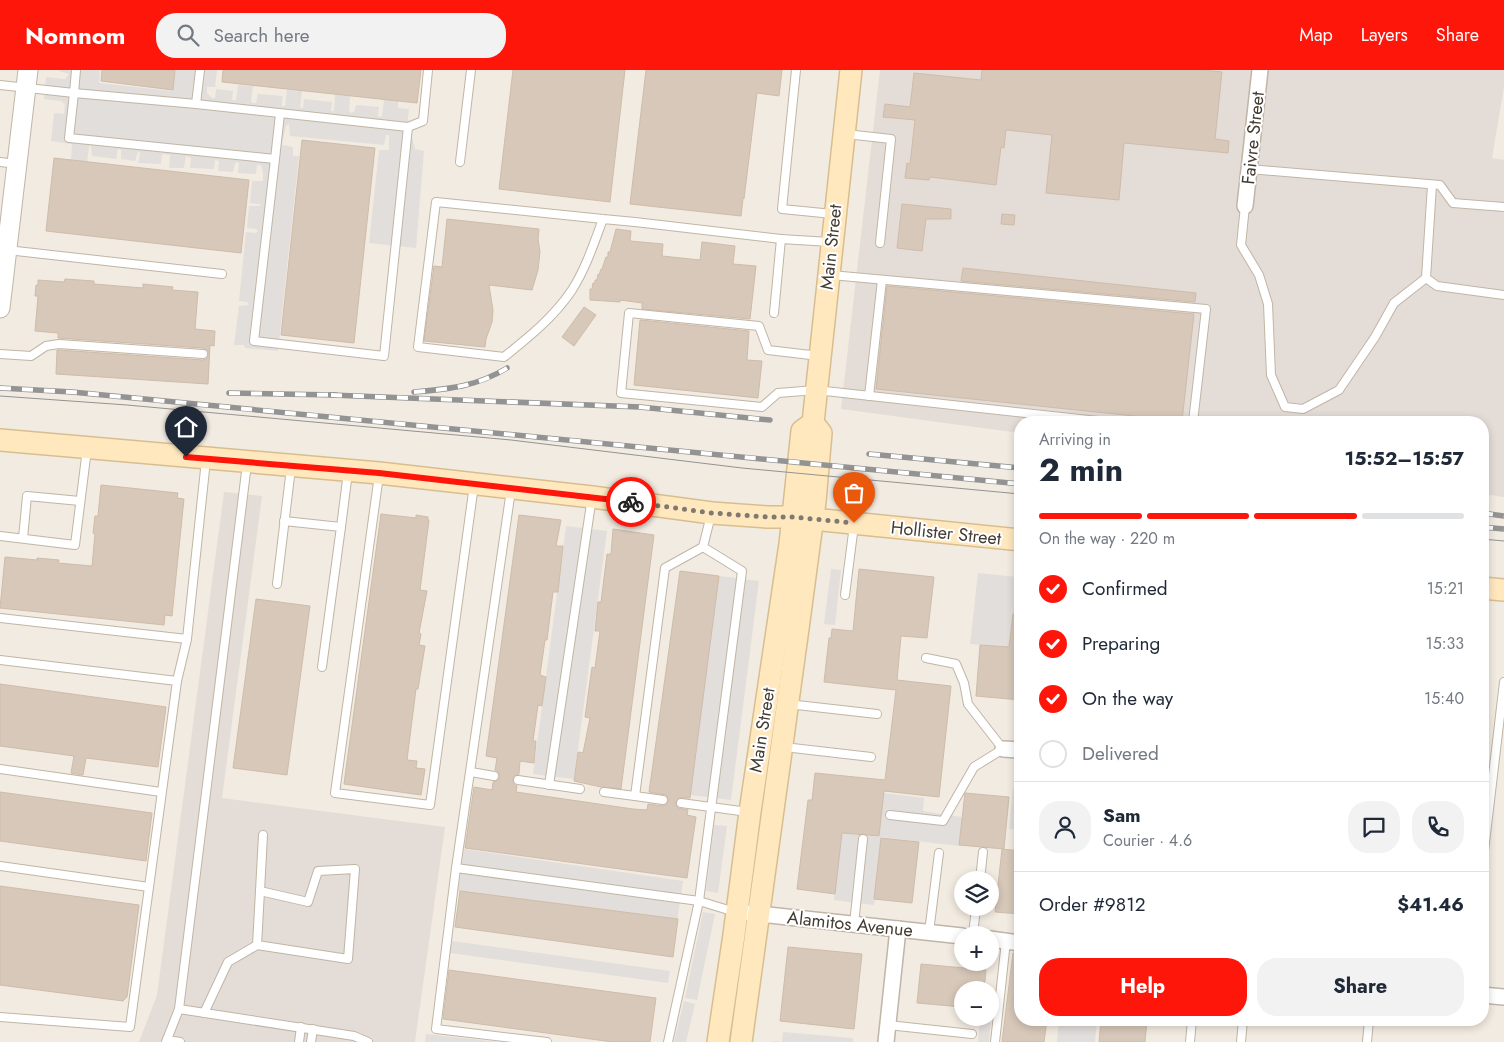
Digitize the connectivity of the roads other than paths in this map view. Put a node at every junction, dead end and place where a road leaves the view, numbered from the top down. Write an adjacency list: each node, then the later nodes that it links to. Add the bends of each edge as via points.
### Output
1 (76, 70): 10 (lane)
2 (200, 70): 11 (lane)
3 (428, 70): 13 (lane, via 422,121)
4 (471, 70): 16 (lane)
5 (796, 70): 22 (lane, via 782,209)
6 (851, 70): 14 (main road, Main Street)
7 (1260, 70): 18 (street, Faivre Street)
8 (27, 79): 9 (lane); 10 (lane); 17 (street)
9 (0, 85)
10 (74, 93): 11 (lane); 15 (lane, via 69,138)
11 (196, 104): 12 (lane)
12 (280, 114): 13 (lane); 15 (lane)
13 (408, 127): 15 (lane, via 384,356 254,341)
14 (844, 133): 22 (main road, Main Street); 26 (lane, via 891,139)
15 (275, 159)
16 (460, 162)
17 (8, 163): 27 (street)
18 (1249, 169): 19 (lane); 20 (street, Faivre Street)
19 (1432, 185): 21 (lane, via 1440,185 1453,203); 30 (lane)
20 (1245, 206): 30 (lane, via 1240,245 1259,275 1268,304 1270,375 1285,407 1303,409 1339,390 1394,303)
21 (1504, 207)
22 (835, 214): 25 (main road, Main Street)
23 (602, 219): 23 (lane, via 436,202 418,347 504,357 537,331 572,290 586,264); 24 (lane)
24 (781, 239): 25 (lane); 34 (lane)
25 (832, 243): 29 (main road, Main Street)
26 (880, 244)
27 (7, 250): 28 (lane); 33 (street)
28 (222, 274)
29 (828, 275): 31 (lane); 37 (main road, Main Street)
30 (1426, 278): 32 (lane, via 1437,286)
31 (882, 280): 39 (lane); 41 (lane, via 1206,309)
32 (1504, 295)
33 (0, 306)
34 (774, 313)
35 (0, 354): 36 (lane, via 31,356 46,346 59,344)
36 (203, 354)
37 (819, 356): 38 (main road, Main Street); 38 (lane, via 768,350 759,326 629,313 621,393 762,408 778,392)
38 (816, 390): 39 (lane); 54 (main road, Main Street, via 813,424 822,433)
39 (869, 396): 40 (lane)
40 (1052, 416)
41 (1194, 416)
42 (0, 440): 43 (main road, Hollister Street)
43 (87, 449): 44 (main road, Hollister Street); 52 (lane)
44 (206, 458): 45 (main road, Hollister Street); 67 (lane)
45 (247, 462): 46 (main road, Hollister Street); 115 (lane)
46 (292, 466): 47 (main road, Hollister Street); 55 (lane)
47 (348, 471): 48 (main road, Hollister Street); 57 (lane)
48 (379, 473): 49 (main road, Hollister Street); 49 (lane, via 335,793 430,805)
49 (474, 483): 50 (main road, Hollister Street)
50 (511, 488): 51 (main road, Hollister Street); 80 (lane)
51 (592, 497): 53 (main road, Hollister Street); 83 (lane)
52 (80, 501): 59 (lane, via 27,496); 59 (lane, via 76,545)
53 (712, 513): 54 (main road, Hollister Street); 61 (lane)
54 (803, 518): 56 (main road, Hollister Street); 73 (main road, Main Street); 92 (main road, Main Street)
55 (284, 521): 57 (lane); 62 (lane)
56 (854, 523): 60 (main road, Hollister Street); 65 (lane)
57 (341, 526): 70 (lane)
58 (0, 536): 59 (lane)
59 (23, 538)
60 (1014, 539)
61 (703, 547): 87 (lane, via 665,568); 90 (lane, via 742,571)
62 (277, 584)
63 (1489, 589): 64 (main road)
64 (1504, 590)
65 (845, 595)
66 (0, 618): 67 (lane)
67 (187, 640): 71 (lane)
68 (926, 658): 76 (lane, via 956,664 968,704)
69 (0, 660): 71 (lane)
70 (322, 667)
71 (177, 681): 85 (lane)
72 (1504, 682): 91 (lane)
73 (788, 704): 74 (lane); 75 (main road, Main Street)
74 (877, 714)
75 (782, 747): 78 (lane); 105 (main road, Main Street)
76 (1003, 750): 77 (street); 93 (lane, via 974,768 943,820)
77 (1014, 750)
78 (872, 757)
79 (0, 769): 85 (lane)
80 (471, 772): 81 (lane); 99 (lane)
81 (494, 776)
82 (518, 780): 83 (lane)
83 (549, 785): 84 (lane)
84 (580, 789)
85 (162, 792): 101 (lane)
86 (604, 792): 87 (lane)
87 (635, 796): 88 (lane)
88 (663, 800)
89 (682, 804): 90 (lane)
90 (710, 807): 92 (lane); 103 (lane)
91 (1489, 809)
92 (750, 812): 104 (main road, Main Street)
93 (890, 815)
94 (263, 835): 102 (lane)
95 (863, 839): 106 (lane)
96 (983, 852): 100 (lane)
97 (939, 853): 108 (lane)
98 (0, 866): 101 (lane)
99 (456, 868): 103 (lane); 131 (lane, via 436,1029)
100 (981, 871)
101 (149, 887): 117 (lane, via 130,1027)
102 (260, 891): 112 (lane); 112 (lane, via 308,902 318,871 355,869 348,959)
103 (699, 901): 104 (lane); 132 (lane)
104 (737, 912): 105 (street, Alamitos Avenue); 133 (main road, Main Street)
105 (760, 914): 106 (street, Alamitos Avenue); 134 (main road, Main Street)
106 (854, 924): 107 (street, Alamitos Avenue)
107 (898, 929): 108 (street, Alamitos Avenue); 118 (street)
108 (929, 932): 109 (street, Alamitos Avenue)
109 (954, 935)
110 (999, 940): 111 (street)
111 (1013, 942): 136 (lane)
112 (257, 944): 116 (lane, via 228,962)
113 (1489, 996): 114 (street)
114 (1504, 997)
115 (179, 1009): 116 (lane); 126 (lane)
116 (204, 1013): 122 (lane)
117 (0, 1016)
118 (888, 1025): 124 (lane); 135 (street)
119 (1191, 1026): 137 (lane)
120 (1243, 1026): 138 (lane)
121 (1368, 1026): 139 (lane)
122 (301, 1027): 123 (lane); 128 (lane)
123 (313, 1029): 125 (lane); 129 (lane)
124 (972, 1034)
125 (354, 1039): 130 (lane)
126 (167, 1041): 127 (lane)
127 (180, 1042)
128 (299, 1042)
129 (311, 1042)
130 (368, 1042)
131 (547, 1042)
132 (668, 1042)
133 (718, 1042)
134 (741, 1042)
135 (886, 1042)
136 (995, 1042)
137 (1190, 1042)
138 (1242, 1042)
139 (1367, 1042)

